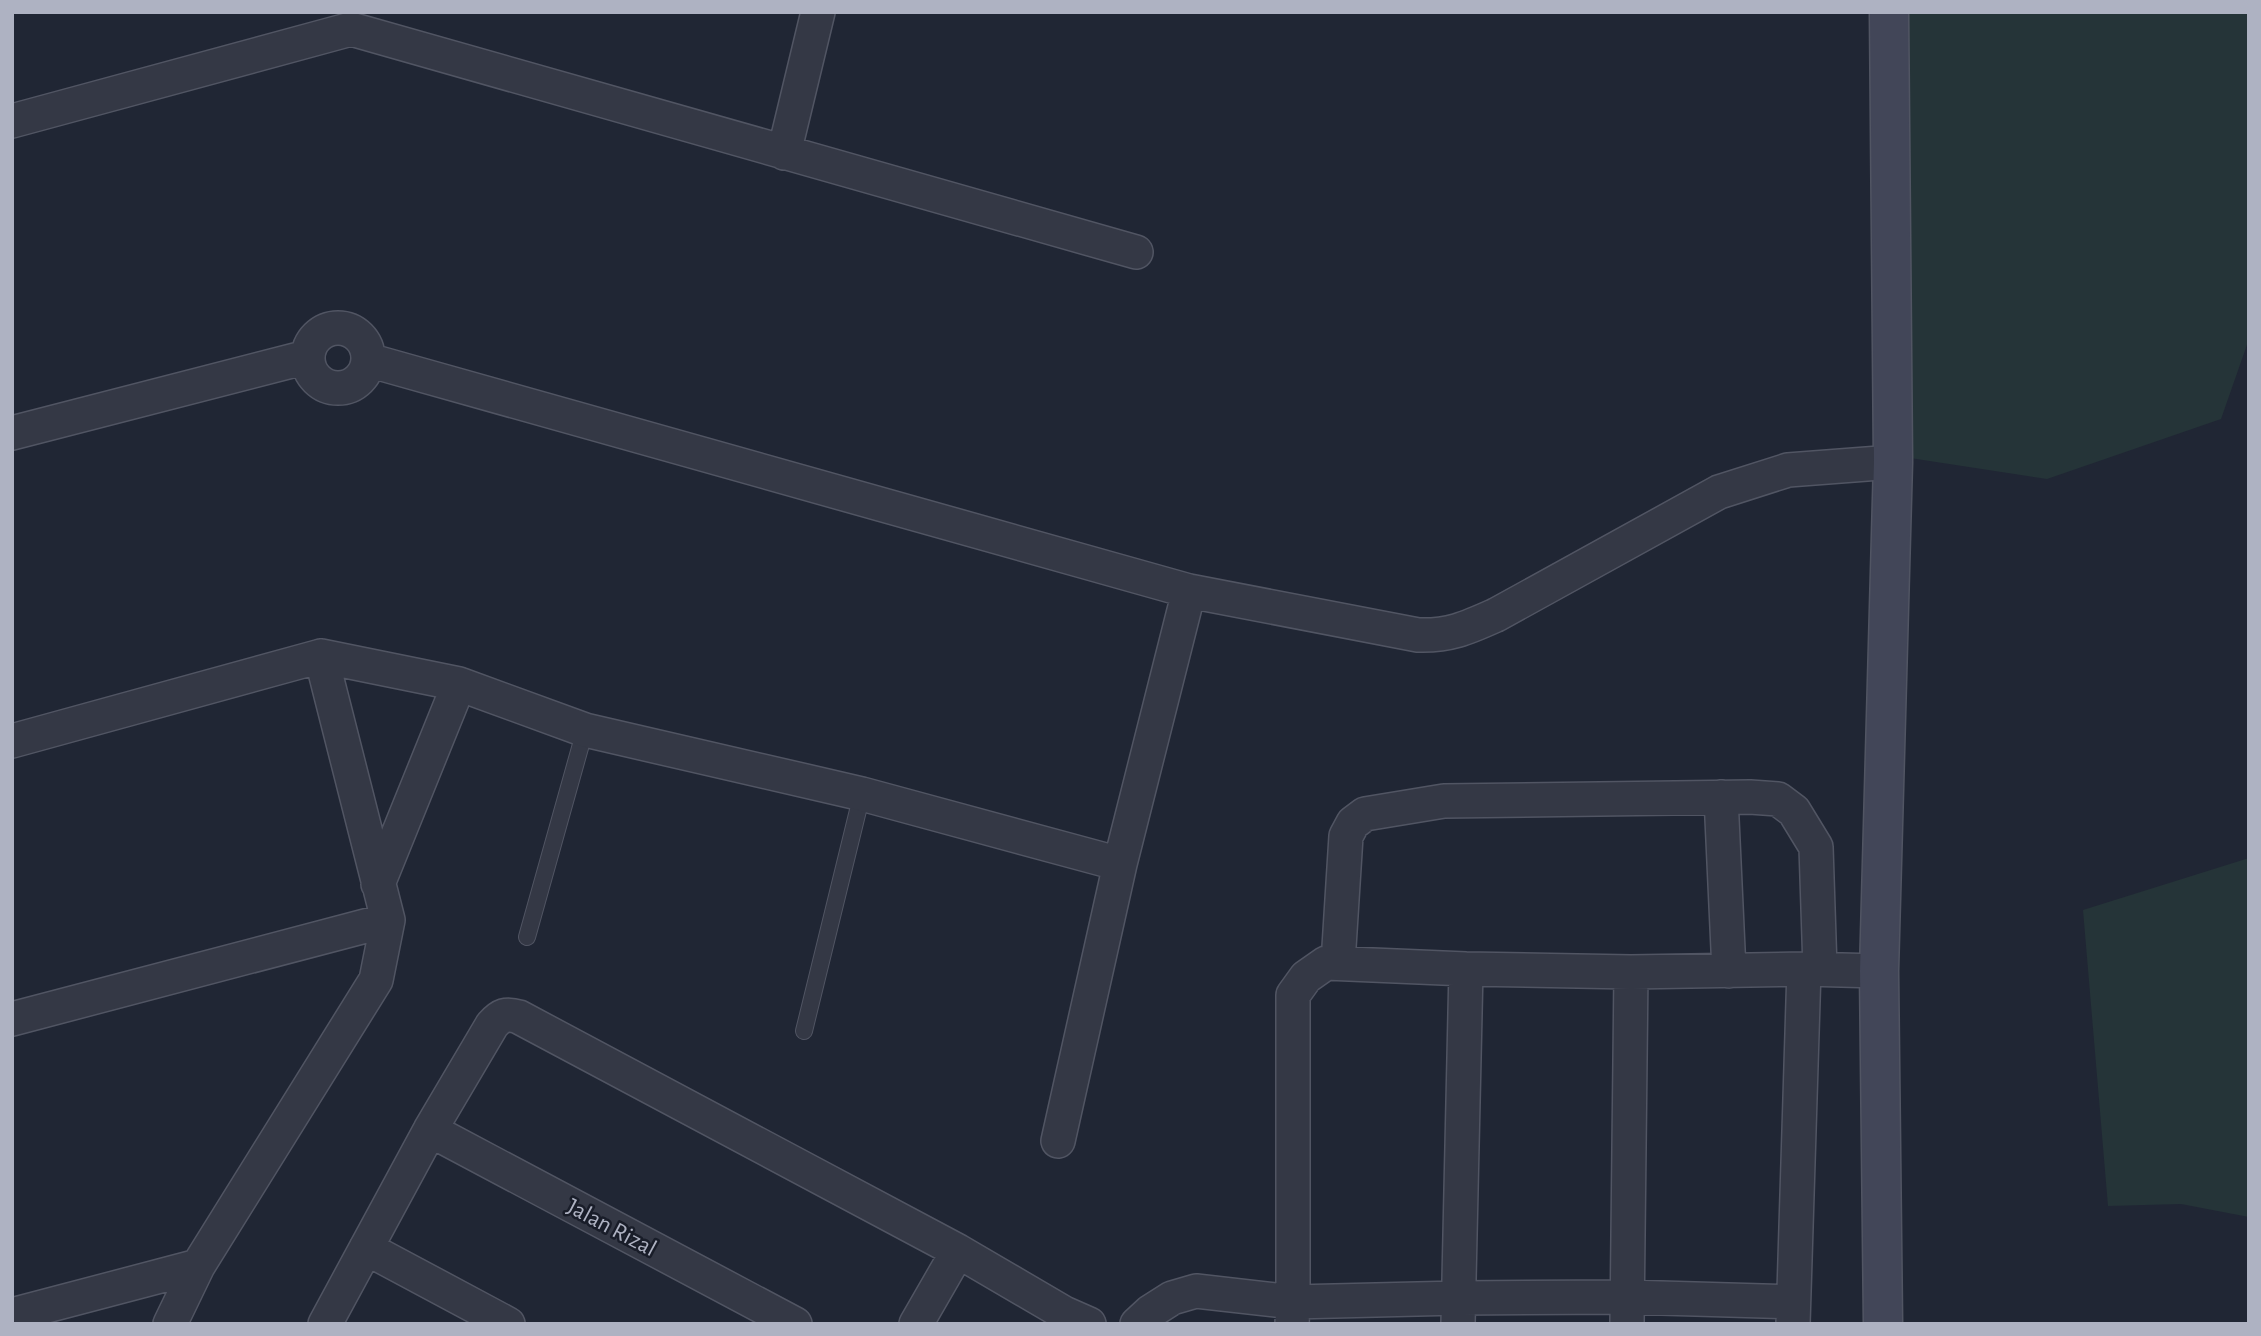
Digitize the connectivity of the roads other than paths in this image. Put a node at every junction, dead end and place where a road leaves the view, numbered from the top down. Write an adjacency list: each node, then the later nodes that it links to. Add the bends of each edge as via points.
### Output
1 (818, 12): 5 (street)
2 (1889, 12): 8 (main road)
3 (350, 20): 4 (street); 5 (street)
4 (12, 121)
5 (785, 153): 6 (street)
6 (1136, 252)
7 (12, 433): 9 (street, via 307,357 317,335 339,327 360,338 368,359)
8 (1893, 462): 9 (street, via 1788,470 1719,492 1496,615 1440,635 1418,635); 24 (main road)
9 (1189, 591): 16 (street)
10 (321, 656): 11 (street); 13 (street); 17 (street)
11 (459, 684): 12 (street); 17 (street)
12 (585, 730): 14 (street); 19 (lane)
13 (12, 741)
14 (862, 794): 16 (street); 27 (lane)
15 (1721, 797): 20 (street, via 1444,802 1364,814 1346,836); 22 (street, via 1778,799 1807,830 1816,848); 23 (street)
16 (1120, 864): 29 (street)
17 (379, 884): 18 (street)
18 (388, 920): 26 (street); 32 (street, via 376,980)
19 (527, 937)
20 (1338, 963): 21 (street); 35 (street, via 1326,963 1306,977 1293,995)
21 (1466, 969): 25 (street); 34 (street)
22 (1812, 969): 23 (street); 24 (street); 36 (street)
23 (1729, 971): 25 (street)
24 (1879, 971): 45 (main road)
25 (1632, 972): 33 (street)
26 (12, 1019)
27 (804, 1031)
28 (430, 1130): 30 (street); 31 (street, via 492,1025 509,1014); 42 (street, Jalan Rizal)
29 (1058, 1141)
30 (366, 1248): 40 (street); 41 (street)
31 (958, 1251): 38 (street); 43 (street)
32 (198, 1266): 37 (street); 39 (street)
33 (1627, 1310): 34 (street); 36 (street)
34 (1458, 1311): 35 (street)
35 (1292, 1313): 44 (street, via 1196,1291 1172,1298)
36 (1793, 1313)
37 (12, 1314)
38 (1076, 1318)
39 (170, 1324)
40 (325, 1324)
41 (508, 1324)
42 (795, 1324)
43 (916, 1324)
44 (1137, 1324)
45 (1883, 1324)

